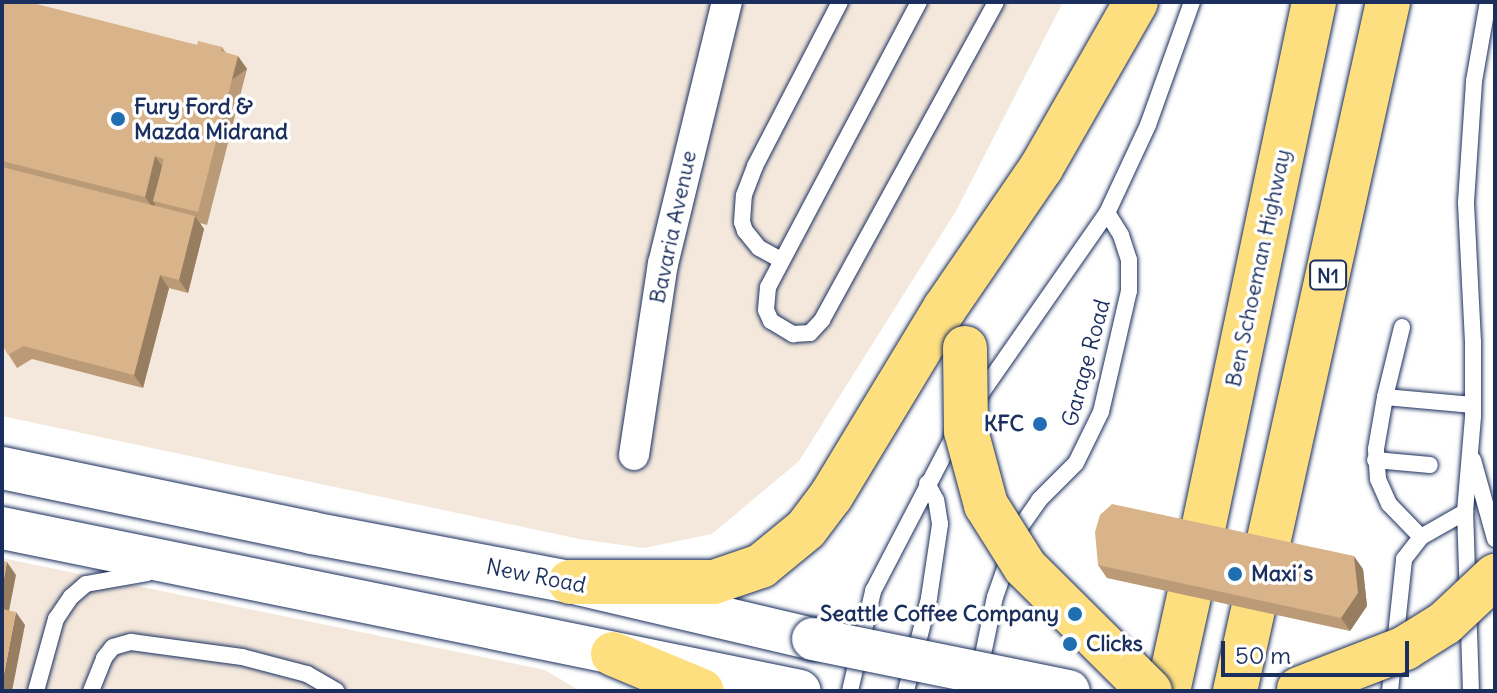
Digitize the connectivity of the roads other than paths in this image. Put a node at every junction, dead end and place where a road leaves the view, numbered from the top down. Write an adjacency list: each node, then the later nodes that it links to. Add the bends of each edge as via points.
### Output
1 (727, 2): 17 (street, Bavaria Avenue, via 663,264)
2 (840, 2): 12 (lane, via 744,195 745,231 759,248)
3 (919, 2): 12 (lane)
4 (996, 2): 12 (lane, via 822,320 810,333 780,328 766,310 768,287)
5 (1136, 2): 10 (highway)
6 (1192, 2): 11 (lane, via 1148,125)
7 (1314, 2): 24 (highway, Ben Schoeman Highway)
8 (1388, 2): 27 (highway, N1)
9 (1488, 2): 15 (lane, via 1467,144)
10 (1041, 168): 30 (highway, via 945,308 831,496 781,551 761,566 714,582); 43 (highway, bridge, via 978,301 965,348 966,431 986,505 1025,567)
11 (1107, 213): 21 (lane, via 958,428); 41 (lane, Garage Road, via 1129,260 1129,291 1101,412 1076,463 1019,529 995,597)
12 (781, 260)
13 (1402, 327): 14 (lane)
14 (1385, 397): 15 (lane); 18 (lane)
15 (1473, 405): 16 (lane)
16 (1469, 447): 22 (lane); 26 (lane)
17 (634, 455)
18 (1375, 460): 19 (lane); 25 (lane, via 1389,504)
19 (1430, 465)
20 (2, 468): 30 (main road, New Road)
21 (927, 483): 39 (lane, via 873,591); 40 (lane, via 940,524)
22 (1465, 512): 25 (lane); 48 (lane)
23 (2, 528): 28 (main road)
24 (1202, 534)
25 (1421, 537): 47 (lane, via 1404,559 1399,577)
26 (1495, 539)
27 (1267, 548)
28 (209, 571): 33 (main road); 35 (lane, via 134,573 86,584 56,619)
29 (1495, 576): 46 (highway, bridge, via 1445,623 1405,648)
30 (570, 582): 42 (main road, New Road, bridge)
31 (1189, 596): 44 (highway)
32 (1253, 610): 45 (highway)
33 (613, 654): 34 (highway)
34 (716, 684): 38 (main road)
35 (36, 691)
36 (91, 691): 37 (lane, via 104,658 113,647 131,642 242,657 307,674)
37 (337, 691)
38 (800, 691)
39 (850, 691)
40 (906, 691)
41 (976, 691)
42 (1069, 691)
43 (1150, 691)
44 (1168, 691)
45 (1235, 691)
46 (1294, 691)
47 (1390, 691)
48 (1471, 691)

